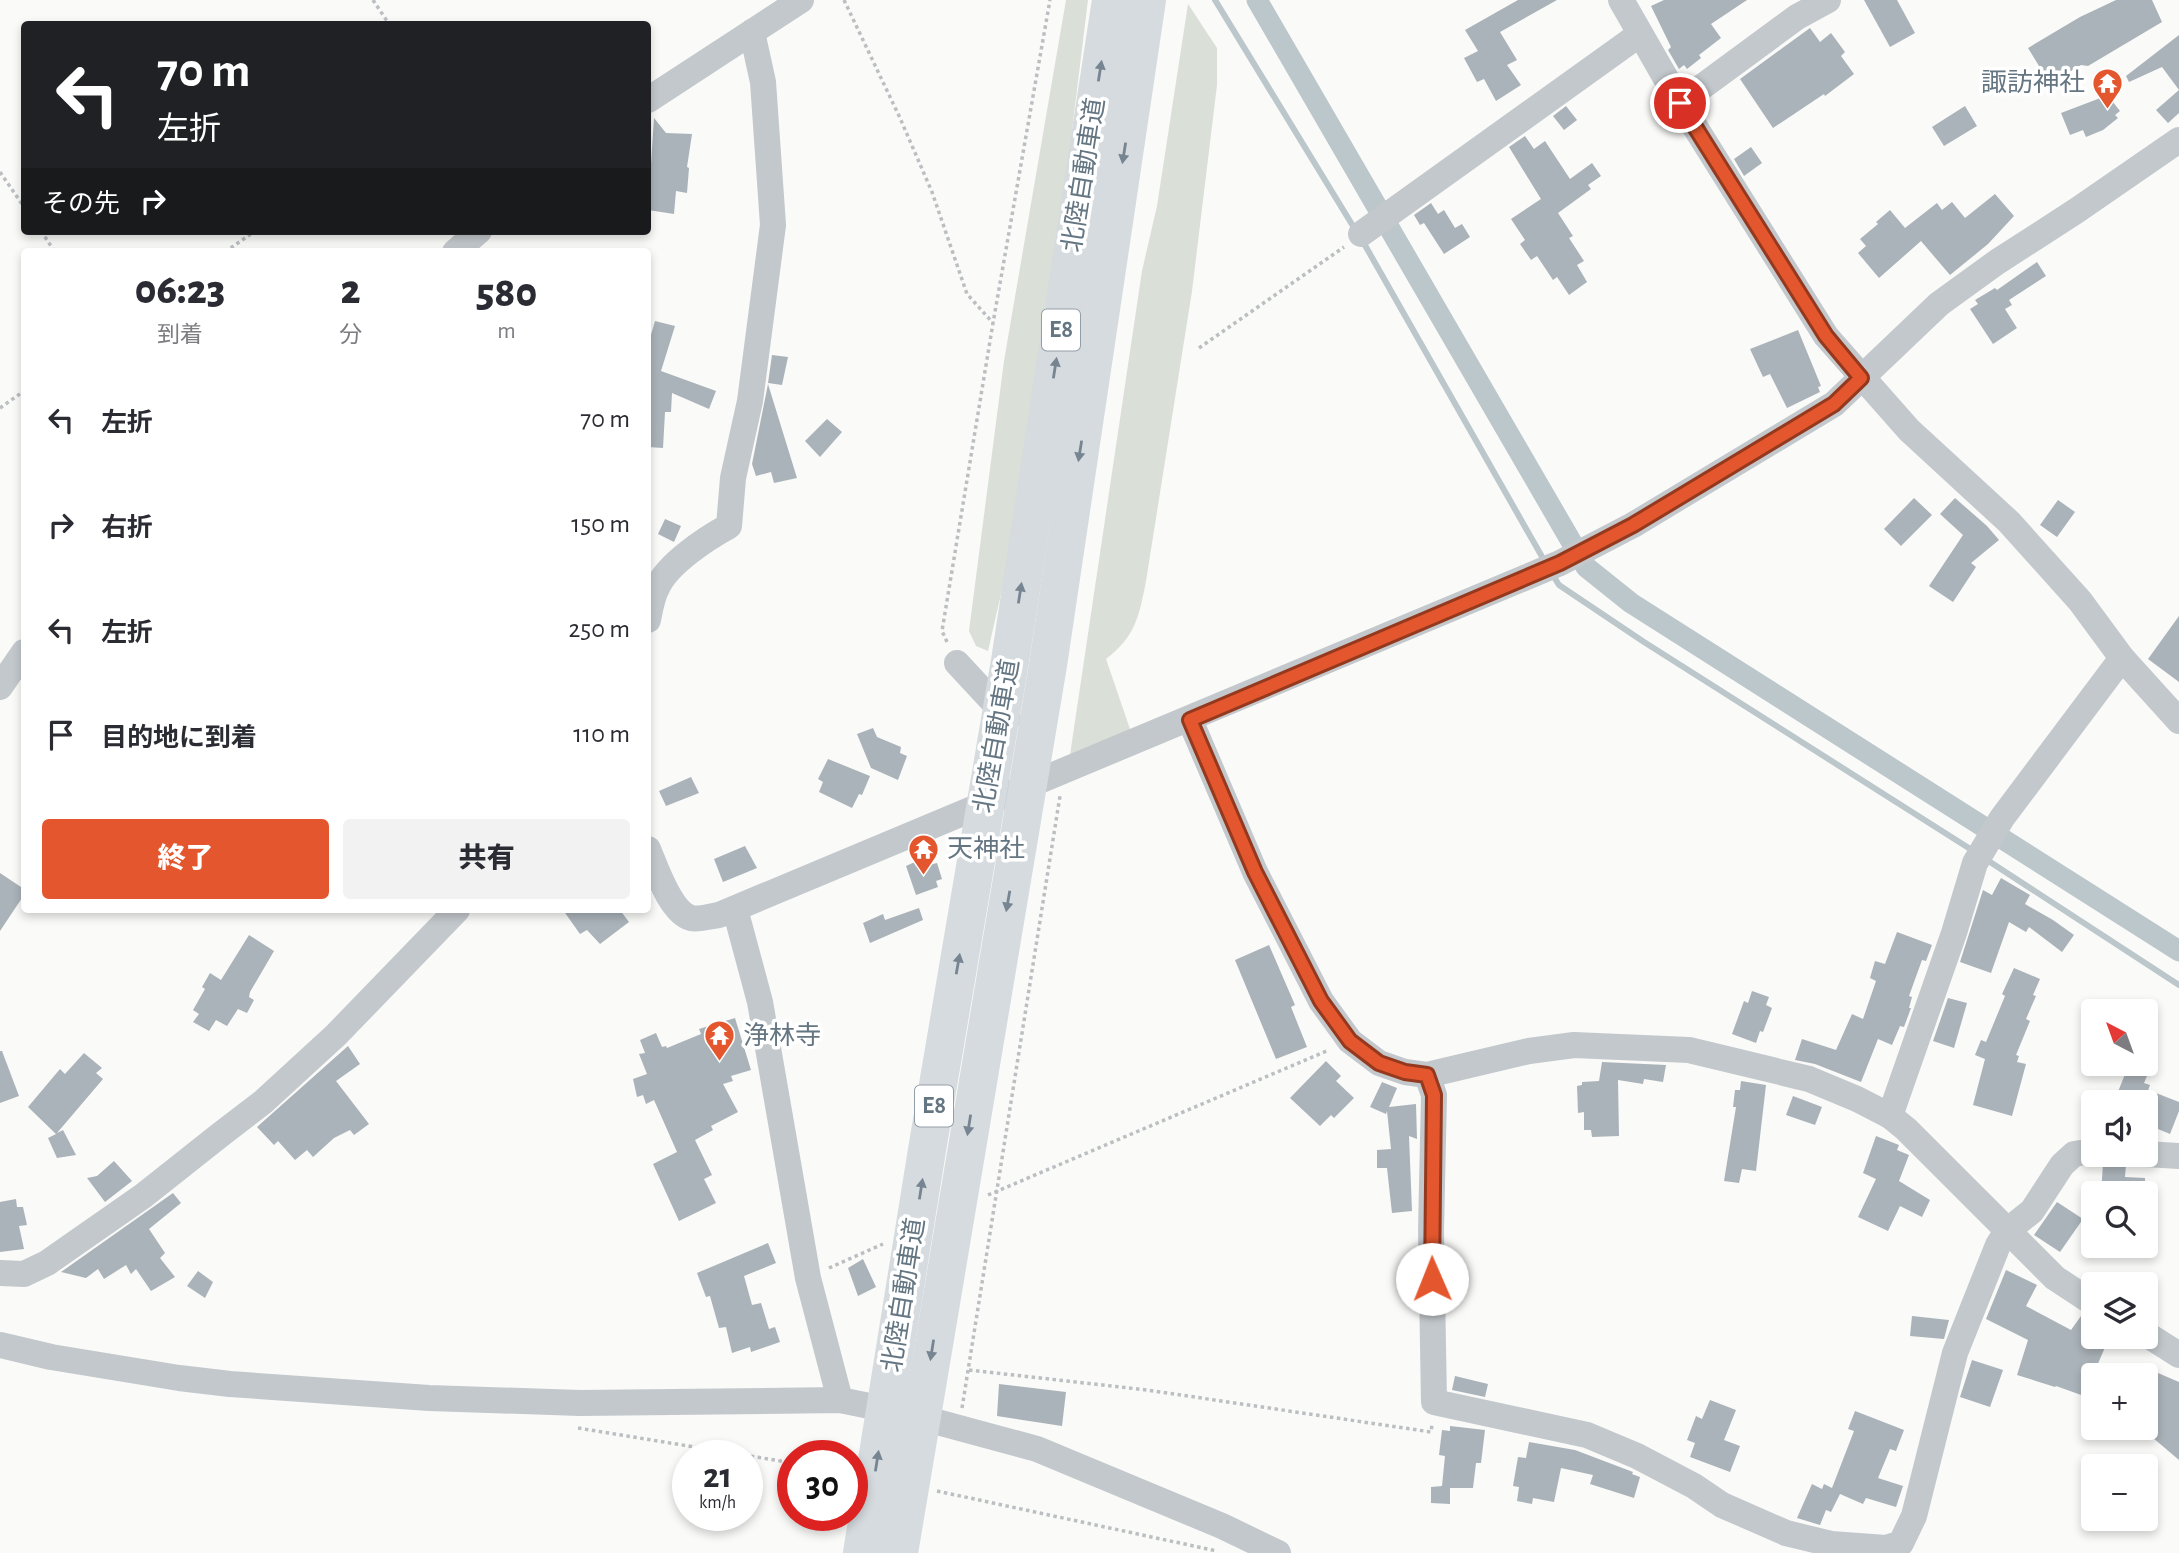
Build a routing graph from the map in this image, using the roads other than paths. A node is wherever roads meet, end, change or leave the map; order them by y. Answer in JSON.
{"nodes":[{"id":1,"x":801,"y":0,"type":"edge"},
{"id":2,"x":1621,"y":0,"type":"edge"},
{"id":3,"x":1828,"y":0,"type":"edge"},
{"id":4,"x":1135,"y":4,"type":"edge"},
{"id":5,"x":752,"y":32,"type":"junction"},
{"id":6,"x":1640,"y":34,"type":"junction"},
{"id":7,"x":651,"y":98,"type":"edge"},
{"id":8,"x":1680,"y":103,"type":"junction"},
{"id":9,"x":2179,"y":140,"type":"edge"},
{"id":10,"x":1361,"y":234,"type":"dead end"},
{"id":11,"x":474,"y":235,"type":"edge"},
{"id":12,"x":460,"y":248,"type":"edge"},
{"id":13,"x":1861,"y":378,"type":"junction"},
{"id":14,"x":651,"y":609,"type":"edge"},
{"id":15,"x":21,"y":656,"type":"edge"},
{"id":16,"x":2122,"y":658,"type":"junction"},
{"id":17,"x":957,"y":663,"type":"road end"},
{"id":18,"x":0,"y":687,"type":"edge"},
{"id":19,"x":1190,"y":720,"type":"junction"},
{"id":20,"x":2179,"y":721,"type":"edge"},
{"id":21,"x":1059,"y":774,"type":"junction"},
{"id":22,"x":651,"y":856,"type":"edge"},
{"id":23,"x":735,"y":909,"type":"junction"},
{"id":24,"x":454,"y":913,"type":"edge"},
{"id":25,"x":1427,"y":1075,"type":"junction"},
{"id":26,"x":1890,"y":1116,"type":"junction"},
{"id":27,"x":2081,"y":1153,"type":"edge"},
{"id":28,"x":2158,"y":1155,"type":"edge"},
{"id":29,"x":2179,"y":1156,"type":"edge"},
{"id":30,"x":2007,"y":1231,"type":"junction"},
{"id":31,"x":0,"y":1273,"type":"edge"},
{"id":32,"x":2081,"y":1295,"type":"edge"},
{"id":33,"x":2158,"y":1342,"type":"edge"},
{"id":34,"x":0,"y":1345,"type":"edge"},
{"id":35,"x":2179,"y":1355,"type":"edge"},
{"id":36,"x":840,"y":1400,"type":"junction"},
{"id":37,"x":862,"y":1553,"type":"edge"},
{"id":38,"x":899,"y":1553,"type":"edge"},
{"id":39,"x":1278,"y":1553,"type":"edge"}],
"edges":[{"from":1,"to":5,"type":"street"},
{"from":2,"to":6,"type":"street"},
{"from":3,"to":8,"type":"street"},
{"from":37,"to":4,"type":"highway","name":"北陸自動車道","number":"E8","one_way":true},
{"from":4,"to":38,"type":"highway","name":"北陸自動車道","number":"E8","one_way":true},
{"from":5,"to":7,"type":"street"},
{"from":5,"to":14,"type":"street"},
{"from":6,"to":8,"type":"street"},
{"from":6,"to":10,"type":"street"},
{"from":8,"to":13,"type":"street"},
{"from":9,"to":13,"type":"street"},
{"from":11,"to":12,"type":"street"},
{"from":13,"to":16,"type":"street"},
{"from":13,"to":19,"type":"street"},
{"from":15,"to":18,"type":"street"},
{"from":16,"to":20,"type":"street"},
{"from":16,"to":26,"type":"street"},
{"from":17,"to":21,"type":"street"},
{"from":19,"to":21,"type":"street"},
{"from":19,"to":25,"type":"street"},
{"from":21,"to":23,"type":"street"},
{"from":22,"to":23,"type":"street"},
{"from":23,"to":36,"type":"street"},
{"from":24,"to":31,"type":"street"},
{"from":25,"to":26,"type":"street"},
{"from":25,"to":30,"type":"street"},
{"from":26,"to":30,"type":"street"},
{"from":27,"to":30,"type":"street"},
{"from":28,"to":29,"type":"street"},
{"from":30,"to":32,"type":"street"},
{"from":33,"to":35,"type":"street"},
{"from":34,"to":36,"type":"street"},
{"from":36,"to":39,"type":"street"}]}
